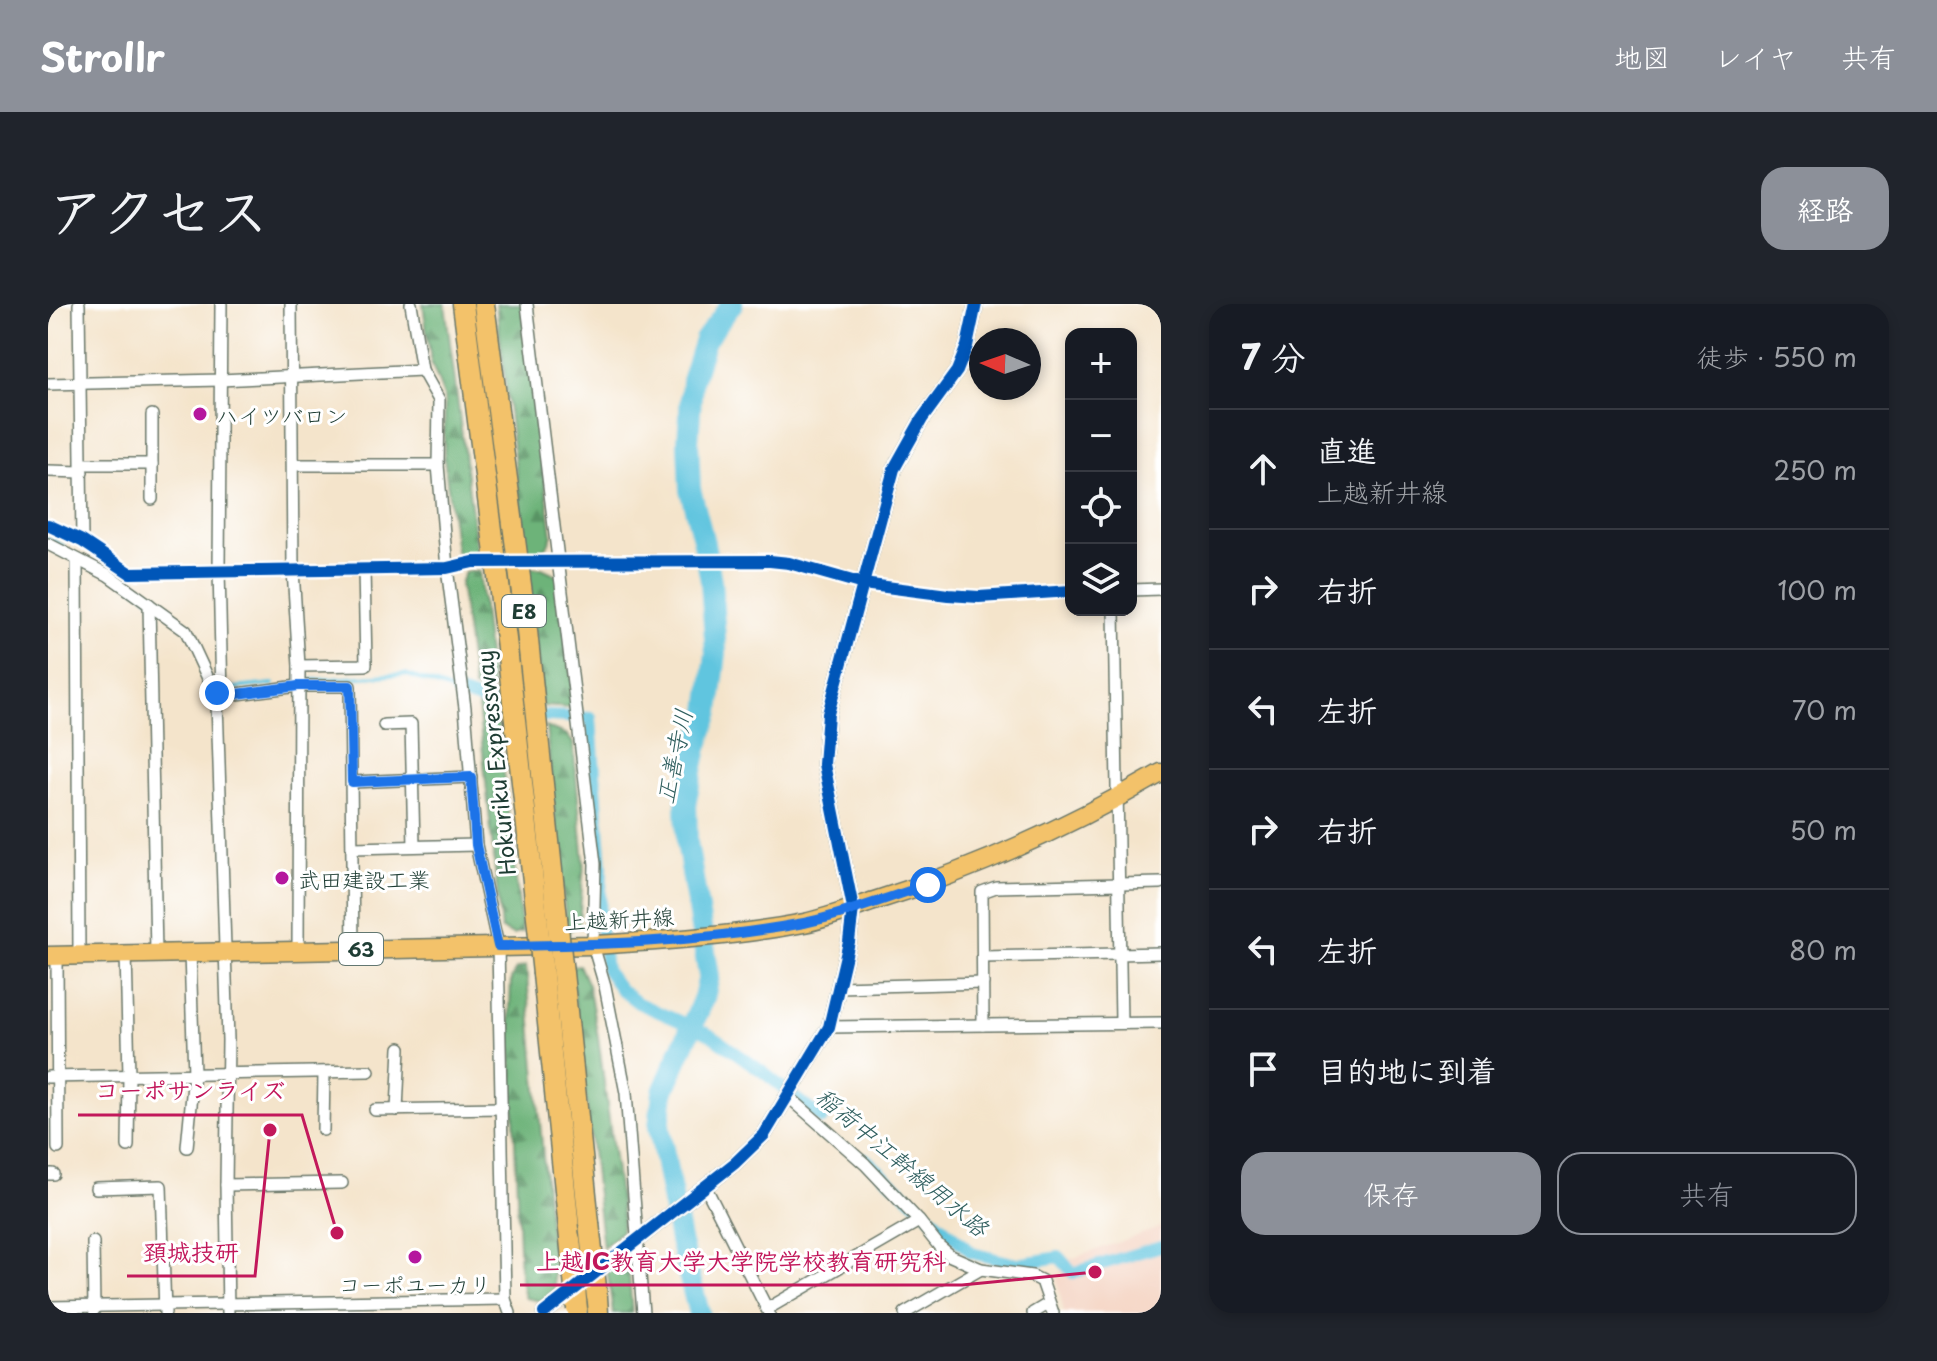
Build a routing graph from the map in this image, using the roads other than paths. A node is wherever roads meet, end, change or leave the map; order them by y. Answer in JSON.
{"nodes":[{"id":1,"x":79,"y":304,"type":"edge"},
{"id":2,"x":221,"y":304,"type":"edge"},
{"id":3,"x":291,"y":304,"type":"edge"},
{"id":4,"x":411,"y":304,"type":"edge"},
{"id":5,"x":463,"y":304,"type":"edge"},
{"id":6,"x":484,"y":304,"type":"edge"},
{"id":7,"x":527,"y":304,"type":"edge"},
{"id":8,"x":976,"y":304,"type":"edge"},
{"id":9,"x":422,"y":370,"type":"junction"},
{"id":10,"x":293,"y":376,"type":"junction"},
{"id":11,"x":221,"y":380,"type":"junction"},
{"id":12,"x":48,"y":384,"type":"edge"},
{"id":13,"x":81,"y":384,"type":"junction"},
{"id":14,"x":152,"y":415,"type":"dead end"},
{"id":15,"x":152,"y":464,"type":"junction"},
{"id":16,"x":293,"y":465,"type":"junction"},
{"id":17,"x":438,"y":465,"type":"junction"},
{"id":18,"x":82,"y":468,"type":"junction"},
{"id":19,"x":48,"y":471,"type":"edge"},
{"id":20,"x":152,"y":499,"type":"dead end"},
{"id":21,"x":48,"y":525,"type":"edge"},
{"id":22,"x":82,"y":541,"type":"junction"},
{"id":23,"x":48,"y":544,"type":"edge"},
{"id":24,"x":77,"y":560,"type":"junction"},
{"id":25,"x":473,"y":562,"type":"tunnel mouth"},
{"id":26,"x":559,"y":562,"type":"junction"},
{"id":27,"x":544,"y":563,"type":"tunnel mouth"},
{"id":28,"x":447,"y":568,"type":"junction"},
{"id":29,"x":364,"y":569,"type":"junction"},
{"id":30,"x":219,"y":570,"type":"junction"},
{"id":31,"x":293,"y":570,"type":"junction"},
{"id":32,"x":863,"y":584,"type":"junction"},
{"id":33,"x":1161,"y":589,"type":"edge"},
{"id":34,"x":1137,"y":590,"type":"edge"},
{"id":35,"x":1065,"y":591,"type":"edge"},
{"id":36,"x":149,"y":604,"type":"junction"},
{"id":37,"x":1114,"y":616,"type":"edge"},
{"id":38,"x":299,"y":666,"type":"junction"},
{"id":39,"x":298,"y":686,"type":"junction"},
{"id":40,"x":222,"y":696,"type":"junction"},
{"id":41,"x":384,"y":725,"type":"dead end"},
{"id":42,"x":1161,"y":773,"type":"edge"},
{"id":43,"x":471,"y":777,"type":"junction"},
{"id":44,"x":412,"y":780,"type":"junction"},
{"id":45,"x":352,"y":782,"type":"junction"},
{"id":46,"x":1117,"y":799,"type":"junction"},
{"id":47,"x":476,"y":845,"type":"junction"},
{"id":48,"x":414,"y":846,"type":"junction"},
{"id":49,"x":353,"y":848,"type":"junction"},
{"id":50,"x":1161,"y":883,"type":"edge"},
{"id":51,"x":1119,"y":884,"type":"junction"},
{"id":52,"x":853,"y":908,"type":"junction"},
{"id":53,"x":547,"y":918,"type":"junction"},
{"id":54,"x":593,"y":945,"type":"junction"},
{"id":55,"x":498,"y":946,"type":"junction"},
{"id":56,"x":353,"y":949,"type":"junction"},
{"id":57,"x":298,"y":951,"type":"junction"},
{"id":58,"x":226,"y":952,"type":"junction"},
{"id":59,"x":156,"y":953,"type":"junction"},
{"id":60,"x":190,"y":953,"type":"junction"},
{"id":61,"x":1161,"y":953,"type":"edge"},
{"id":62,"x":126,"y":954,"type":"junction"},
{"id":63,"x":79,"y":955,"type":"junction"},
{"id":64,"x":1120,"y":955,"type":"junction"},
{"id":65,"x":53,"y":956,"type":"edge"},
{"id":66,"x":984,"y":957,"type":"junction"},
{"id":67,"x":553,"y":974,"type":"junction"},
{"id":68,"x":983,"y":983,"type":"junction"},
{"id":69,"x":839,"y":987,"type":"junction"},
{"id":70,"x":1121,"y":1023,"type":"junction"},
{"id":71,"x":1161,"y":1023,"type":"edge"},
{"id":72,"x":983,"y":1025,"type":"junction"},
{"id":73,"x":829,"y":1027,"type":"junction"},
{"id":74,"x":400,"y":1048,"type":"dead end"},
{"id":75,"x":369,"y":1071,"type":"dead end"},
{"id":76,"x":228,"y":1072,"type":"junction"},
{"id":77,"x":324,"y":1073,"type":"junction"},
{"id":78,"x":194,"y":1074,"type":"junction"},
{"id":79,"x":129,"y":1075,"type":"junction"},
{"id":80,"x":54,"y":1077,"type":"edge"},
{"id":81,"x":789,"y":1097,"type":"junction"},
{"id":82,"x":501,"y":1108,"type":"junction"},
{"id":83,"x":375,"y":1110,"type":"dead end"},
{"id":84,"x":397,"y":1110,"type":"junction"},
{"id":85,"x":323,"y":1130,"type":"dead end"},
{"id":86,"x":128,"y":1146,"type":"dead end"},
{"id":87,"x":187,"y":1147,"type":"dead end"},
{"id":88,"x":58,"y":1148,"type":"dead end"},
{"id":89,"x":342,"y":1183,"type":"dead end"},
{"id":90,"x":226,"y":1185,"type":"junction"},
{"id":91,"x":705,"y":1186,"type":"junction"},
{"id":92,"x":96,"y":1188,"type":"dead end"},
{"id":93,"x":919,"y":1221,"type":"junction"},
{"id":94,"x":639,"y":1238,"type":"junction"},
{"id":95,"x":93,"y":1242,"type":"dead end"},
{"id":96,"x":981,"y":1269,"type":"junction"},
{"id":97,"x":505,"y":1299,"type":"junction"},
{"id":98,"x":598,"y":1305,"type":"edge"},
{"id":99,"x":48,"y":1307,"type":"edge"},
{"id":100,"x":228,"y":1308,"type":"edge"},
{"id":101,"x":302,"y":1308,"type":"edge"},
{"id":102,"x":360,"y":1308,"type":"edge"},
{"id":103,"x":165,"y":1309,"type":"edge"},
{"id":104,"x":1051,"y":1309,"type":"edge"},
{"id":105,"x":94,"y":1310,"type":"edge"},
{"id":106,"x":578,"y":1311,"type":"edge"},
{"id":107,"x":768,"y":1311,"type":"edge"},
{"id":108,"x":510,"y":1313,"type":"edge"},
{"id":109,"x":544,"y":1313,"type":"edge"},
{"id":110,"x":643,"y":1313,"type":"edge"},
{"id":111,"x":905,"y":1313,"type":"edge"},
{"id":112,"x":1033,"y":1313,"type":"edge"}],
"edges":[{"from":1,"to":13,"type":"street"},
{"from":2,"to":11,"type":"street"},
{"from":3,"to":10,"type":"street"},
{"from":4,"to":9,"type":"street"},
{"from":5,"to":53,"type":"highway","name":"Hokuriku Expressway","number":"E8"},
{"from":6,"to":53,"type":"highway","name":"Hokuriku Expressway","number":"E8"},
{"from":7,"to":26,"type":"street"},
{"from":8,"to":32,"type":"street"},
{"from":9,"to":10,"type":"street"},
{"from":9,"to":17,"type":"street"},
{"from":10,"to":11,"type":"street"},
{"from":10,"to":16,"type":"street"},
{"from":11,"to":13,"type":"street"},
{"from":11,"to":30,"type":"street"},
{"from":12,"to":13,"type":"street"},
{"from":13,"to":18,"type":"street"},
{"from":14,"to":15,"type":"street"},
{"from":15,"to":18,"type":"street"},
{"from":15,"to":20,"type":"street"},
{"from":16,"to":17,"type":"street"},
{"from":16,"to":31,"type":"street"},
{"from":17,"to":28,"type":"street"},
{"from":18,"to":19,"type":"street"},
{"from":18,"to":22,"type":"street"},
{"from":21,"to":22,"type":"street"},
{"from":22,"to":30,"type":"street"},
{"from":23,"to":24,"type":"street"},
{"from":24,"to":36,"type":"street"},
{"from":24,"to":63,"type":"street"},
{"from":25,"to":28,"type":"street"},
{"from":26,"to":27,"type":"street"},
{"from":26,"to":32,"type":"street"},
{"from":26,"to":54,"type":"street"},
{"from":28,"to":29,"type":"street"},
{"from":28,"to":43,"type":"street"},
{"from":29,"to":31,"type":"street"},
{"from":29,"to":38,"type":"street"},
{"from":30,"to":31,"type":"street"},
{"from":30,"to":40,"type":"street"},
{"from":31,"to":38,"type":"street"},
{"from":32,"to":35,"type":"street"},
{"from":32,"to":52,"type":"street"},
{"from":33,"to":34,"type":"street"},
{"from":36,"to":40,"type":"street"},
{"from":36,"to":59,"type":"street"},
{"from":37,"to":46,"type":"street"},
{"from":38,"to":39,"type":"street"},
{"from":39,"to":40,"type":"street"},
{"from":39,"to":45,"type":"street"},
{"from":39,"to":57,"type":"street"},
{"from":40,"to":58,"type":"street"},
{"from":41,"to":44,"type":"street"},
{"from":42,"to":46,"type":"main road","name":"上越新井線","number":"63"},
{"from":43,"to":44,"type":"street"},
{"from":43,"to":47,"type":"street"},
{"from":44,"to":45,"type":"street"},
{"from":44,"to":48,"type":"street"},
{"from":45,"to":49,"type":"street"},
{"from":46,"to":51,"type":"street"},
{"from":46,"to":52,"type":"main road","name":"上越新井線","number":"63"},
{"from":47,"to":48,"type":"street"},
{"from":47,"to":55,"type":"street"},
{"from":48,"to":49,"type":"street"},
{"from":49,"to":56,"type":"street"},
{"from":50,"to":51,"type":"street"},
{"from":51,"to":64,"type":"street"},
{"from":51,"to":66,"type":"street"},
{"from":52,"to":54,"type":"main road","name":"上越新井線","number":"63"},
{"from":52,"to":69,"type":"street"},
{"from":53,"to":67,"type":"highway","name":"Hokuriku Expressway","number":"E8","bridge":true},
{"from":54,"to":55,"type":"main road","name":"上越新井線","number":"63"},
{"from":54,"to":94,"type":"street"},
{"from":55,"to":56,"type":"main road","name":"上越新井線","number":"63"},
{"from":55,"to":82,"type":"street"},
{"from":56,"to":57,"type":"main road","name":"上越新井線","number":"63"},
{"from":57,"to":58,"type":"main road","name":"上越新井線","number":"63"},
{"from":58,"to":60,"type":"main road","name":"上越新井線","number":"63"},
{"from":58,"to":76,"type":"street"},
{"from":59,"to":60,"type":"main road","name":"上越新井線","number":"63"},
{"from":59,"to":62,"type":"main road","name":"上越新井線","number":"63"},
{"from":60,"to":78,"type":"street"},
{"from":61,"to":64,"type":"street"},
{"from":62,"to":63,"type":"main road","name":"上越新井線","number":"63"},
{"from":62,"to":79,"type":"street"},
{"from":63,"to":65,"type":"main road","name":"上越新井線","number":"63"},
{"from":64,"to":66,"type":"street"},
{"from":64,"to":70,"type":"street"},
{"from":65,"to":80,"type":"street"},
{"from":66,"to":68,"type":"street"},
{"from":67,"to":98,"type":"highway","name":"Hokuriku Expressway","number":"E8","bridge":true},
{"from":67,"to":106,"type":"highway","name":"Hokuriku Expressway","number":"E8","bridge":true},
{"from":68,"to":69,"type":"street"},
{"from":68,"to":72,"type":"street"},
{"from":69,"to":73,"type":"street"},
{"from":70,"to":71,"type":"street"},
{"from":70,"to":72,"type":"street"},
{"from":72,"to":73,"type":"street"},
{"from":73,"to":81,"type":"street"},
{"from":74,"to":84,"type":"street"},
{"from":75,"to":77,"type":"street"},
{"from":76,"to":77,"type":"street"},
{"from":76,"to":78,"type":"street"},
{"from":76,"to":90,"type":"street"},
{"from":77,"to":85,"type":"street"},
{"from":78,"to":79,"type":"street"},
{"from":78,"to":87,"type":"street"},
{"from":79,"to":80,"type":"street"},
{"from":79,"to":86,"type":"street"},
{"from":80,"to":88,"type":"street"},
{"from":81,"to":91,"type":"street"},
{"from":81,"to":93,"type":"street"},
{"from":82,"to":84,"type":"street"},
{"from":82,"to":97,"type":"street"},
{"from":83,"to":84,"type":"street"},
{"from":89,"to":90,"type":"street"},
{"from":90,"to":100,"type":"street"},
{"from":91,"to":94,"type":"street"},
{"from":91,"to":107,"type":"street"},
{"from":92,"to":103,"type":"street"},
{"from":93,"to":96,"type":"street"},
{"from":93,"to":107,"type":"street"},
{"from":94,"to":109,"type":"street"},
{"from":94,"to":110,"type":"street"},
{"from":95,"to":105,"type":"street"},
{"from":96,"to":104,"type":"street"},
{"from":96,"to":111,"type":"street"},
{"from":97,"to":102,"type":"street"},
{"from":97,"to":108,"type":"street"},
{"from":99,"to":105,"type":"street"},
{"from":100,"to":101,"type":"street"},
{"from":100,"to":103,"type":"street"},
{"from":101,"to":102,"type":"street"},
{"from":103,"to":105,"type":"street"},
{"from":104,"to":112,"type":"street"}]}
